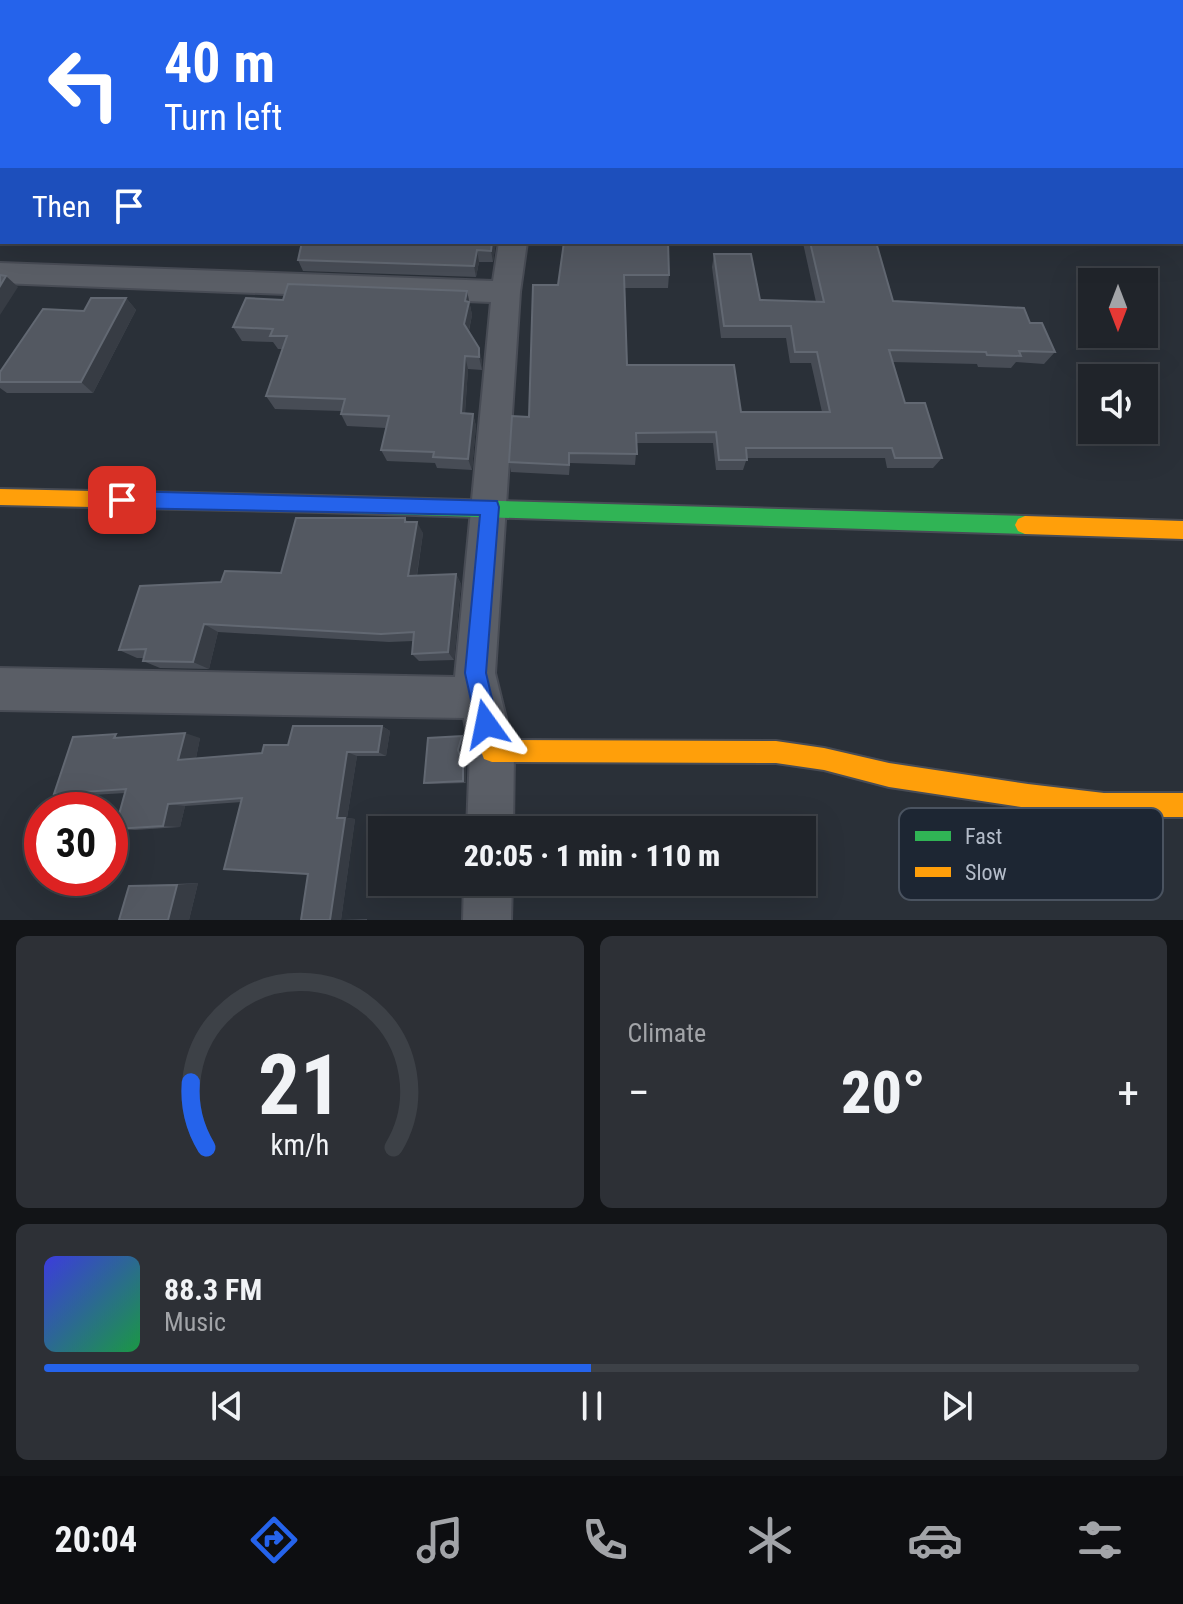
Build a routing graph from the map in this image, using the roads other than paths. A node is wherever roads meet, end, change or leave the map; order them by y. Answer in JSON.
{"nodes":[{"id":1,"x":513,"y":244,"type":"edge"},
{"id":2,"x":0,"y":273,"type":"edge"},
{"id":3,"x":506,"y":292,"type":"junction"},
{"id":4,"x":0,"y":497,"type":"edge"},
{"id":5,"x":490,"y":507,"type":"junction"},
{"id":6,"x":1183,"y":530,"type":"edge"},
{"id":7,"x":0,"y":689,"type":"edge"},
{"id":8,"x":480,"y":698,"type":"junction"},
{"id":9,"x":492,"y":751,"type":"junction"},
{"id":10,"x":1183,"y":805,"type":"edge"},
{"id":11,"x":490,"y":816,"type":"edge"},
{"id":12,"x":488,"y":896,"type":"edge"},
{"id":13,"x":487,"y":920,"type":"edge"}],
"edges":[{"from":1,"to":3,"type":"street"},
{"from":2,"to":3,"type":"street"},
{"from":3,"to":5,"type":"street"},
{"from":4,"to":5,"type":"street"},
{"from":5,"to":6,"type":"street"},
{"from":5,"to":8,"type":"street"},
{"from":7,"to":8,"type":"street"},
{"from":8,"to":9,"type":"street"},
{"from":9,"to":10,"type":"street"},
{"from":9,"to":11,"type":"street"},
{"from":12,"to":13,"type":"street"}]}
